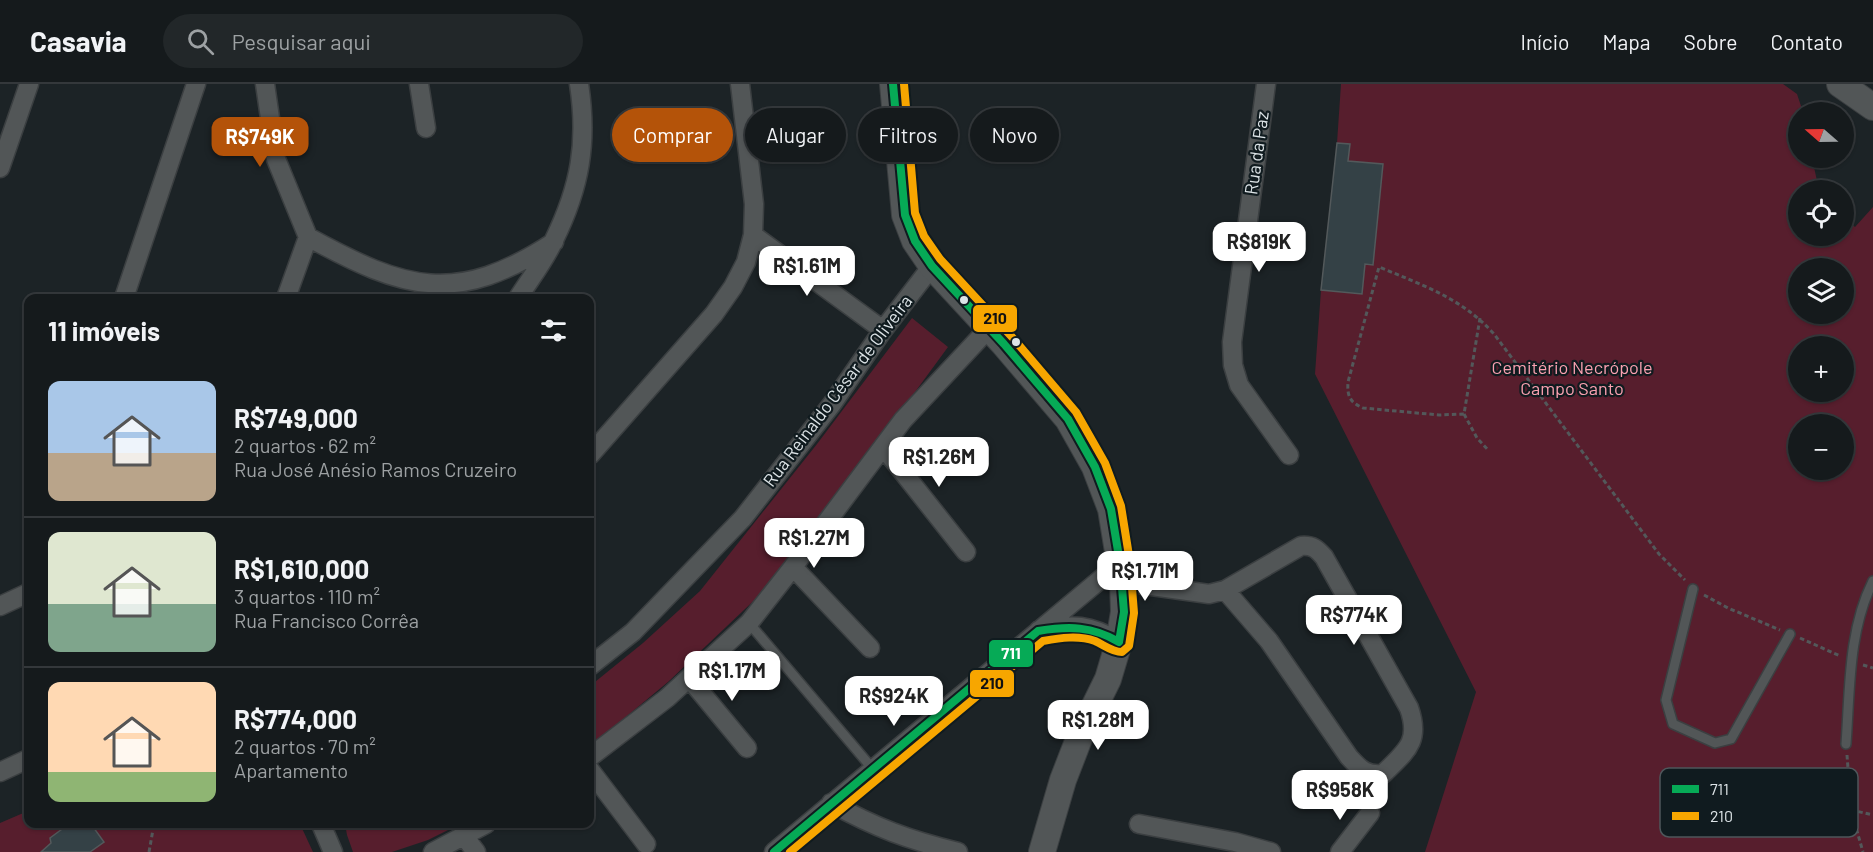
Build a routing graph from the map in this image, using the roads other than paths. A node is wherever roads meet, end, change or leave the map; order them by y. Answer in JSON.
{"nodes":[{"id":1,"x":29,"y":84,"type":"edge"},
{"id":2,"x":196,"y":84,"type":"edge"},
{"id":3,"x":265,"y":84,"type":"edge"},
{"id":4,"x":419,"y":84,"type":"edge"},
{"id":5,"x":579,"y":84,"type":"edge"},
{"id":6,"x":740,"y":84,"type":"edge"},
{"id":7,"x":893,"y":84,"type":"edge"},
{"id":8,"x":1266,"y":84,"type":"edge"},
{"id":9,"x":1842,"y":89,"type":"edge"},
{"id":10,"x":1873,"y":107,"type":"edge"},
{"id":11,"x":426,"y":128,"type":"dead end"},
{"id":12,"x":0,"y":168,"type":"edge"},
{"id":13,"x":753,"y":235,"type":"junction"},
{"id":14,"x":308,"y":237,"type":"junction"},
{"id":15,"x":554,"y":242,"type":"junction"},
{"id":16,"x":932,"y":266,"type":"junction"},
{"id":17,"x":125,"y":294,"type":"edge"},
{"id":18,"x":287,"y":294,"type":"edge"},
{"id":19,"x":521,"y":294,"type":"edge"},
{"id":20,"x":989,"y":328,"type":"junction"},
{"id":21,"x":883,"y":330,"type":"junction"},
{"id":22,"x":883,"y":447,"type":"junction"},
{"id":23,"x":594,"y":450,"type":"edge"},
{"id":24,"x":1289,"y":455,"type":"dead end"},
{"id":25,"x":966,"y":552,"type":"dead end"},
{"id":26,"x":793,"y":567,"type":"junction"},
{"id":27,"x":1121,"y":572,"type":"junction"},
{"id":28,"x":1873,"y":581,"type":"edge"},
{"id":29,"x":1693,"y":588,"type":"road end"},
{"id":30,"x":1225,"y":590,"type":"junction"},
{"id":31,"x":24,"y":592,"type":"edge"},
{"id":32,"x":0,"y":606,"type":"edge"},
{"id":33,"x":749,"y":623,"type":"junction"},
{"id":34,"x":1038,"y":631,"type":"junction"},
{"id":35,"x":1790,"y":634,"type":"road end"},
{"id":36,"x":1119,"y":642,"type":"junction"},
{"id":37,"x":870,"y":648,"type":"dead end"},
{"id":38,"x":594,"y":663,"type":"edge"},
{"id":39,"x":689,"y":678,"type":"junction"},
{"id":40,"x":1846,"y":744,"type":"road end"},
{"id":41,"x":747,"y":748,"type":"dead end"},
{"id":42,"x":594,"y":754,"type":"edge"},
{"id":43,"x":24,"y":761,"type":"edge"},
{"id":44,"x":872,"y":768,"type":"junction"},
{"id":45,"x":0,"y":772,"type":"edge"},
{"id":46,"x":594,"y":775,"type":"edge"},
{"id":47,"x":831,"y":803,"type":"junction"},
{"id":48,"x":1370,"y":813,"type":"dead end"},
{"id":49,"x":1140,"y":824,"type":"dead end"},
{"id":50,"x":323,"y":828,"type":"edge"},
{"id":51,"x":479,"y":828,"type":"edge"},
{"id":52,"x":464,"y":836,"type":"junction"},
{"id":53,"x":646,"y":844,"type":"dead end"},
{"id":54,"x":333,"y":852,"type":"edge"},
{"id":55,"x":433,"y":852,"type":"edge"},
{"id":56,"x":476,"y":852,"type":"edge"},
{"id":57,"x":774,"y":852,"type":"edge"},
{"id":58,"x":958,"y":852,"type":"edge"},
{"id":59,"x":1042,"y":852,"type":"edge"},
{"id":60,"x":1271,"y":852,"type":"edge"},
{"id":61,"x":1340,"y":852,"type":"edge"}],
"edges":[{"from":1,"to":12,"type":"street"},
{"from":2,"to":17,"type":"street"},
{"from":3,"to":14,"type":"street"},
{"from":4,"to":11,"type":"street"},
{"from":5,"to":15,"type":"street"},
{"from":6,"to":13,"type":"street"},
{"from":7,"to":16,"type":"main road"},
{"from":8,"to":24,"type":"street","name":"Rua da Paz"},
{"from":9,"to":10,"type":"main road"},
{"from":13,"to":21,"type":"street"},
{"from":13,"to":23,"type":"street"},
{"from":14,"to":15,"type":"street"},
{"from":14,"to":18,"type":"street"},
{"from":15,"to":19,"type":"street"},
{"from":16,"to":20,"type":"main road"},
{"from":16,"to":21,"type":"street","name":"Rua Reinaldo César de Oliveira"},
{"from":20,"to":22,"type":"street"},
{"from":20,"to":27,"type":"main road"},
{"from":21,"to":38,"type":"street","name":"Rua Reinaldo César de Oliveira"},
{"from":22,"to":25,"type":"street"},
{"from":22,"to":26,"type":"street"},
{"from":26,"to":33,"type":"street"},
{"from":26,"to":37,"type":"street"},
{"from":27,"to":30,"type":"street"},
{"from":27,"to":34,"type":"street"},
{"from":27,"to":36,"type":"main road"},
{"from":28,"to":40,"type":"lane"},
{"from":29,"to":35,"type":"lane"},
{"from":30,"to":30,"type":"street"},
{"from":31,"to":32,"type":"street"},
{"from":33,"to":39,"type":"street"},
{"from":33,"to":44,"type":"lane"},
{"from":34,"to":36,"type":"street"},
{"from":34,"to":44,"type":"street"},
{"from":36,"to":59,"type":"main road"},
{"from":39,"to":41,"type":"street"},
{"from":39,"to":42,"type":"street"},
{"from":43,"to":45,"type":"street"},
{"from":44,"to":47,"type":"street"},
{"from":46,"to":53,"type":"street"},
{"from":47,"to":57,"type":"street"},
{"from":47,"to":58,"type":"street"},
{"from":48,"to":61,"type":"street"},
{"from":49,"to":60,"type":"street"},
{"from":50,"to":54,"type":"street"},
{"from":51,"to":52,"type":"street"},
{"from":52,"to":55,"type":"street"},
{"from":52,"to":56,"type":"street"}]}
